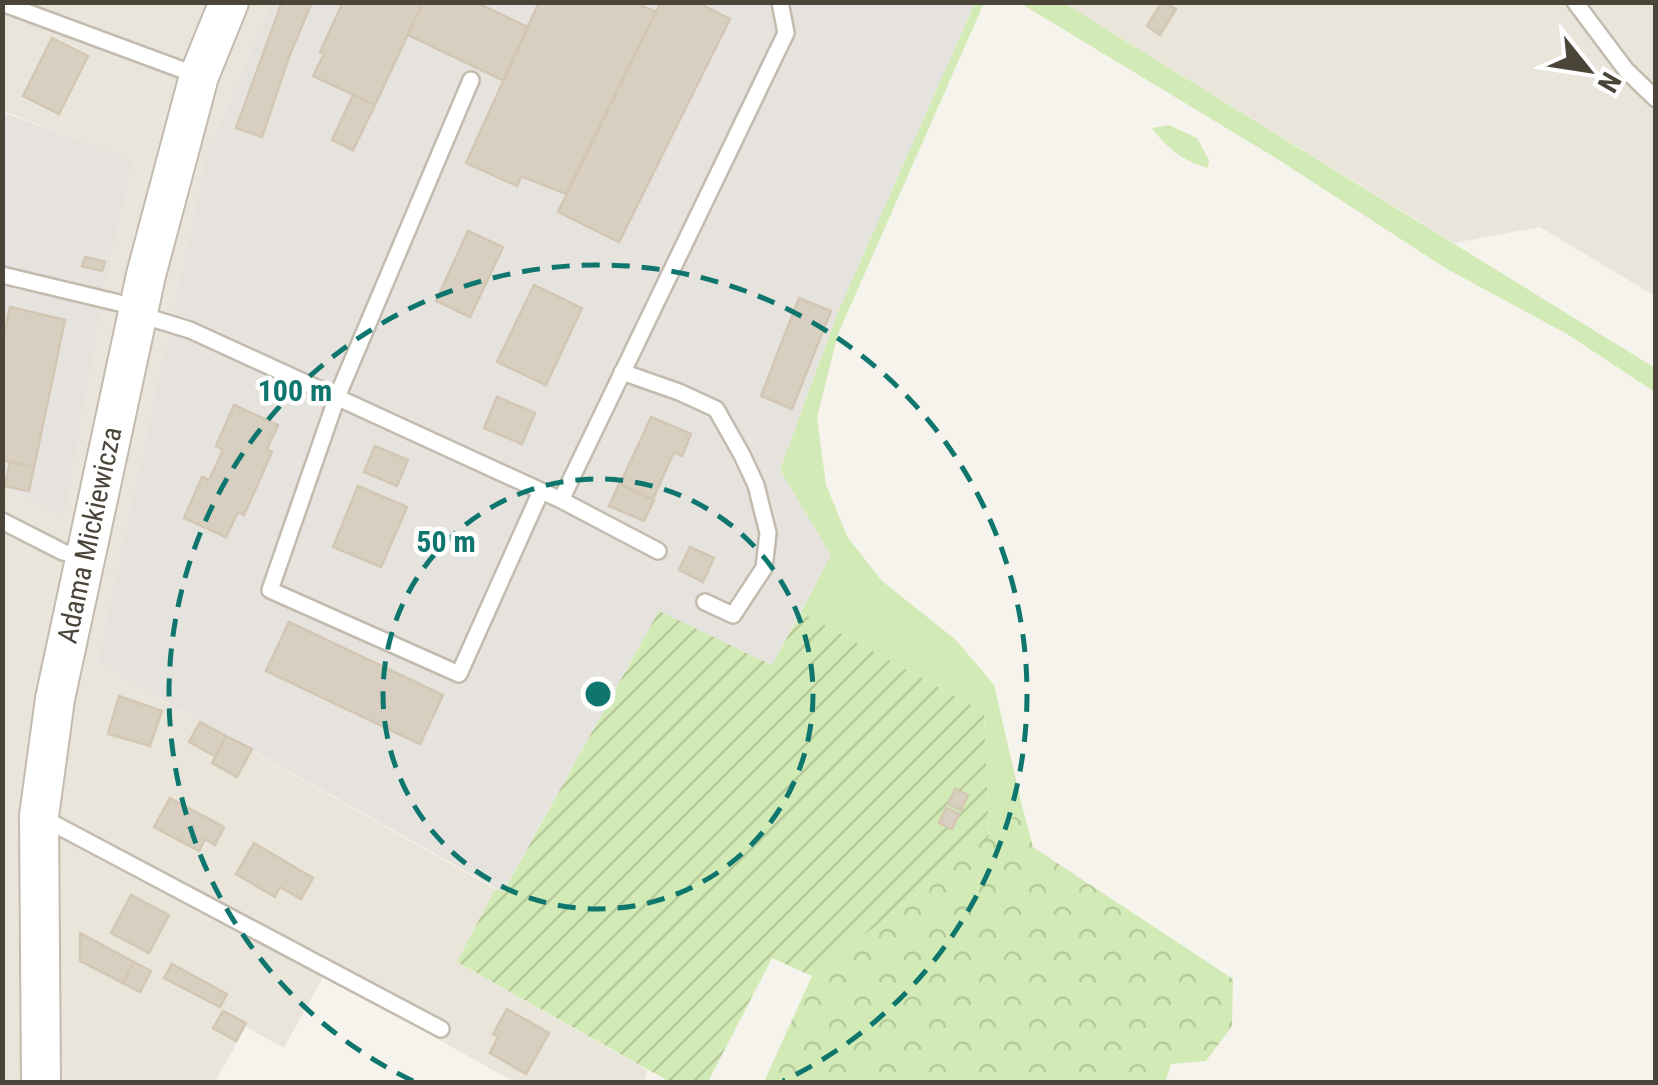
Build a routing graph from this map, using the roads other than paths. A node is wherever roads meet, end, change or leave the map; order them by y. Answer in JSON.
{"nodes":[{"id":1,"x":229,"y":2,"type":"edge"},
{"id":2,"x":780,"y":2,"type":"edge"},
{"id":3,"x":1575,"y":2,"type":"edge"},
{"id":4,"x":2,"y":3,"type":"edge"},
{"id":5,"x":199,"y":76,"type":"junction"},
{"id":6,"x":471,"y":80,"type":"dead end"},
{"id":7,"x":1656,"y":100,"type":"edge"},
{"id":8,"x":2,"y":276,"type":"edge"},
{"id":9,"x":138,"y":311,"type":"junction"},
{"id":10,"x":622,"y":372,"type":"junction"},
{"id":11,"x":337,"y":397,"type":"junction"},
{"id":12,"x":541,"y":492,"type":"junction"},
{"id":13,"x":560,"y":500,"type":"junction"},
{"id":14,"x":2,"y":521,"type":"edge"},
{"id":15,"x":658,"y":551,"type":"dead end"},
{"id":16,"x":84,"y":556,"type":"junction"},
{"id":17,"x":704,"y":602,"type":"dead end"},
{"id":18,"x":39,"y":816,"type":"junction"},
{"id":19,"x":441,"y":1029,"type":"dead end"},
{"id":20,"x":42,"y":1082,"type":"edge"}],
"edges":[{"from":1,"to":5,"type":"street","name":"Adama Mickiewicza"},
{"from":2,"to":10,"type":"lane"},
{"from":3,"to":7,"type":"lane"},
{"from":4,"to":5,"type":"lane"},
{"from":5,"to":9,"type":"street","name":"Adama Mickiewicza"},
{"from":6,"to":11,"type":"lane"},
{"from":8,"to":9,"type":"lane"},
{"from":9,"to":11,"type":"lane"},
{"from":9,"to":16,"type":"street","name":"Adama Mickiewicza"},
{"from":10,"to":13,"type":"lane"},
{"from":10,"to":17,"type":"lane"},
{"from":11,"to":12,"type":"lane"},
{"from":11,"to":12,"type":"lane"},
{"from":12,"to":13,"type":"lane"},
{"from":13,"to":15,"type":"lane"},
{"from":14,"to":16,"type":"lane"},
{"from":16,"to":18,"type":"street","name":"Adama Mickiewicza"},
{"from":18,"to":19,"type":"lane"},
{"from":18,"to":20,"type":"street","name":"Adama Mickiewicza"}]}
